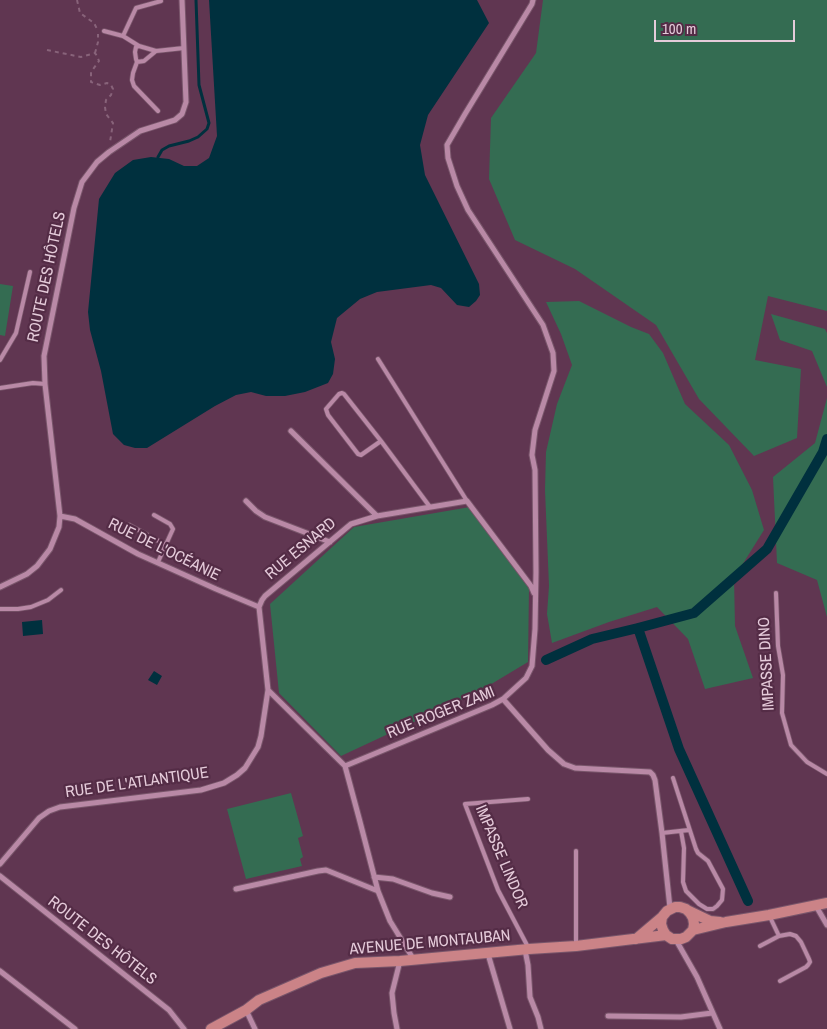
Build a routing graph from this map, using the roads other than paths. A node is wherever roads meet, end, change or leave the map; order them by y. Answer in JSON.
{"nodes":[{"id":1,"x":161,"y":0,"type":"edge"},
{"id":2,"x":182,"y":0,"type":"edge"},
{"id":3,"x":533,"y":0,"type":"edge"},
{"id":4,"x":104,"y":31,"type":"dead end"},
{"id":5,"x":123,"y":36,"type":"junction"},
{"id":6,"x":139,"y":46,"type":"junction"},
{"id":7,"x":184,"y":48,"type":"junction"},
{"id":8,"x":156,"y":51,"type":"junction"},
{"id":9,"x":137,"y":62,"type":"junction"},
{"id":10,"x":158,"y":111,"type":"dead end"},
{"id":11,"x":30,"y":272,"type":"dead end"},
{"id":12,"x":0,"y":359,"type":"edge"},
{"id":13,"x":378,"y":359,"type":"dead end"},
{"id":14,"x":45,"y":384,"type":"junction"},
{"id":15,"x":0,"y":388,"type":"edge"},
{"id":16,"x":291,"y":431,"type":"dead end"},
{"id":17,"x":381,"y":441,"type":"junction"},
{"id":18,"x":246,"y":501,"type":"dead end"},
{"id":19,"x":467,"y":501,"type":"junction"},
{"id":20,"x":430,"y":507,"type":"junction"},
{"id":21,"x":154,"y":515,"type":"dead end"},
{"id":22,"x":60,"y":516,"type":"junction"},
{"id":23,"x":378,"y":516,"type":"junction"},
{"id":24,"x":129,"y":525,"type":"dead end"},
{"id":25,"x":330,"y":542,"type":"junction"},
{"id":26,"x":166,"y":545,"type":"junction"},
{"id":27,"x":158,"y":562,"type":"junction"},
{"id":28,"x":0,"y":587,"type":"edge"},
{"id":29,"x":62,"y":590,"type":"dead end"},
{"id":30,"x":776,"y":593,"type":"dead end"},
{"id":31,"x":535,"y":597,"type":"junction"},
{"id":32,"x":259,"y":607,"type":"junction"},
{"id":33,"x":0,"y":609,"type":"edge"},
{"id":34,"x":268,"y":690,"type":"junction"},
{"id":35,"x":503,"y":698,"type":"junction"},
{"id":36,"x":344,"y":766,"type":"junction"},
{"id":37,"x":827,"y":774,"type":"edge"},
{"id":38,"x":673,"y":778,"type":"dead end"},
{"id":39,"x":528,"y":799,"type":"dead end"},
{"id":40,"x":689,"y":830,"type":"junction"},
{"id":41,"x":681,"y":831,"type":"junction"},
{"id":42,"x":662,"y":833,"type":"junction"},
{"id":43,"x":576,"y":851,"type":"dead end"},
{"id":44,"x":0,"y":864,"type":"edge"},
{"id":45,"x":0,"y":876,"type":"edge"},
{"id":46,"x":374,"y":877,"type":"junction"},
{"id":47,"x":236,"y":889,"type":"dead end"},
{"id":48,"x":378,"y":892,"type":"junction"},
{"id":49,"x":450,"y":897,"type":"dead end"},
{"id":50,"x":827,"y":903,"type":"edge"},
{"id":51,"x":816,"y":906,"type":"junction"},
{"id":52,"x":670,"y":908,"type":"junction"},
{"id":53,"x":686,"y":909,"type":"junction"},
{"id":54,"x":769,"y":915,"type":"junction"},
{"id":55,"x":662,"y":917,"type":"junction"},
{"id":56,"x":726,"y":922,"type":"junction"},
{"id":57,"x":827,"y":924,"type":"edge"},
{"id":58,"x":693,"y":930,"type":"junction"},
{"id":59,"x":779,"y":936,"type":"junction"},
{"id":60,"x":671,"y":937,"type":"junction"},
{"id":61,"x":636,"y":938,"type":"junction"},
{"id":62,"x":576,"y":946,"type":"junction"},
{"id":63,"x":760,"y":946,"type":"dead end"},
{"id":64,"x":527,"y":949,"type":"junction"},
{"id":65,"x":488,"y":954,"type":"junction"},
{"id":66,"x":414,"y":960,"type":"junction"},
{"id":67,"x":400,"y":961,"type":"junction"},
{"id":68,"x":0,"y":971,"type":"edge"},
{"id":69,"x":780,"y":981,"type":"dead end"},
{"id":70,"x":246,"y":1010,"type":"junction"},
{"id":71,"x":712,"y":1013,"type":"junction"},
{"id":72,"x":608,"y":1016,"type":"dead end"},
{"id":73,"x":75,"y":1029,"type":"edge"},
{"id":74,"x":184,"y":1029,"type":"edge"},
{"id":75,"x":213,"y":1029,"type":"edge"},
{"id":76,"x":255,"y":1029,"type":"edge"},
{"id":77,"x":397,"y":1029,"type":"edge"},
{"id":78,"x":510,"y":1029,"type":"edge"},
{"id":79,"x":541,"y":1029,"type":"edge"},
{"id":80,"x":720,"y":1029,"type":"edge"}],
"edges":[{"from":1,"to":5,"type":"lane"},
{"from":2,"to":7,"type":"street","name":"ROUTE DES HÔTELS"},
{"from":3,"to":31,"type":"street"},
{"from":4,"to":5,"type":"lane"},
{"from":5,"to":6,"type":"lane"},
{"from":6,"to":8,"type":"lane"},
{"from":6,"to":9,"type":"lane"},
{"from":7,"to":8,"type":"lane"},
{"from":7,"to":14,"type":"street","name":"ROUTE DES HÔTELS"},
{"from":8,"to":9,"type":"lane"},
{"from":9,"to":10,"type":"lane"},
{"from":11,"to":12,"type":"lane"},
{"from":13,"to":19,"type":"lane"},
{"from":14,"to":15,"type":"lane"},
{"from":14,"to":22,"type":"street","name":"ROUTE DES HÔTELS"},
{"from":16,"to":23,"type":"street"},
{"from":17,"to":17,"type":"lane"},
{"from":17,"to":20,"type":"lane"},
{"from":18,"to":25,"type":"street"},
{"from":19,"to":20,"type":"street","name":"RUE ESNARD"},
{"from":19,"to":31,"type":"street"},
{"from":20,"to":23,"type":"street","name":"RUE ESNARD"},
{"from":21,"to":26,"type":"lane"},
{"from":22,"to":27,"type":"street","name":"RUE DE L'OCÉANIE"},
{"from":22,"to":28,"type":"street","name":"ROUTE DES HÔTELS"},
{"from":23,"to":25,"type":"street","name":"RUE ESNARD"},
{"from":24,"to":26,"type":"lane"},
{"from":25,"to":32,"type":"street","name":"RUE ESNARD"},
{"from":26,"to":27,"type":"lane"},
{"from":27,"to":32,"type":"street","name":"RUE DE L'OCÉANIE"},
{"from":29,"to":33,"type":"lane"},
{"from":30,"to":37,"type":"lane","name":"IMPASSE DINO"},
{"from":31,"to":35,"type":"street"},
{"from":32,"to":34,"type":"street"},
{"from":34,"to":36,"type":"street"},
{"from":34,"to":44,"type":"street","name":"RUE DE L'ATLANTIQUE"},
{"from":35,"to":36,"type":"street","name":"RUE ROGER ZAMI"},
{"from":35,"to":42,"type":"street","name":"RUE ROGER ZAMI"},
{"from":36,"to":46,"type":"street"},
{"from":38,"to":40,"type":"lane"},
{"from":39,"to":64,"type":"lane","name":"IMPASSE LINDOR"},
{"from":40,"to":41,"type":"lane"},
{"from":40,"to":41,"type":"lane"},
{"from":41,"to":42,"type":"lane"},
{"from":42,"to":52,"type":"street","name":"RUE ROGER ZAMI"},
{"from":43,"to":62,"type":"lane"},
{"from":45,"to":74,"type":"street","name":"ROUTE DES HÔTELS"},
{"from":46,"to":48,"type":"street"},
{"from":46,"to":49,"type":"street"},
{"from":47,"to":48,"type":"street"},
{"from":48,"to":66,"type":"street"},
{"from":50,"to":51,"type":"main road","name":"AVENUE DE MONTAUBAN"},
{"from":51,"to":54,"type":"main road","name":"AVENUE DE MONTAUBAN"},
{"from":51,"to":57,"type":"street"},
{"from":52,"to":53,"type":"main road","name":"AVENUE DE MONTAUBAN"},
{"from":52,"to":55,"type":"main road"},
{"from":53,"to":56,"type":"main road","name":"AVENUE DE MONTAUBAN"},
{"from":53,"to":58,"type":"main road"},
{"from":54,"to":56,"type":"main road","name":"AVENUE DE MONTAUBAN"},
{"from":54,"to":59,"type":"lane"},
{"from":55,"to":60,"type":"main road"},
{"from":55,"to":61,"type":"main road"},
{"from":56,"to":58,"type":"main road","name":"AVENUE DE MONTAUBAN"},
{"from":58,"to":60,"type":"main road","name":"AVENUE DE MONTAUBAN"},
{"from":59,"to":63,"type":"lane"},
{"from":59,"to":69,"type":"lane"},
{"from":60,"to":61,"type":"main road","name":"AVENUE DE MONTAUBAN"},
{"from":60,"to":71,"type":"street"},
{"from":61,"to":62,"type":"main road","name":"AVENUE DE MONTAUBAN"},
{"from":62,"to":64,"type":"main road","name":"AVENUE DE MONTAUBAN"},
{"from":64,"to":65,"type":"main road","name":"AVENUE DE MONTAUBAN"},
{"from":64,"to":79,"type":"street"},
{"from":65,"to":66,"type":"main road","name":"AVENUE DE MONTAUBAN"},
{"from":65,"to":78,"type":"street"},
{"from":66,"to":67,"type":"main road","name":"AVENUE DE MONTAUBAN"},
{"from":67,"to":70,"type":"main road","name":"AVENUE DE MONTAUBAN"},
{"from":67,"to":77,"type":"street"},
{"from":68,"to":73,"type":"street"},
{"from":70,"to":75,"type":"main road","name":"AVENUE DE MONTAUBAN"},
{"from":70,"to":76,"type":"street"},
{"from":71,"to":72,"type":"street"},
{"from":71,"to":80,"type":"street"}]}
